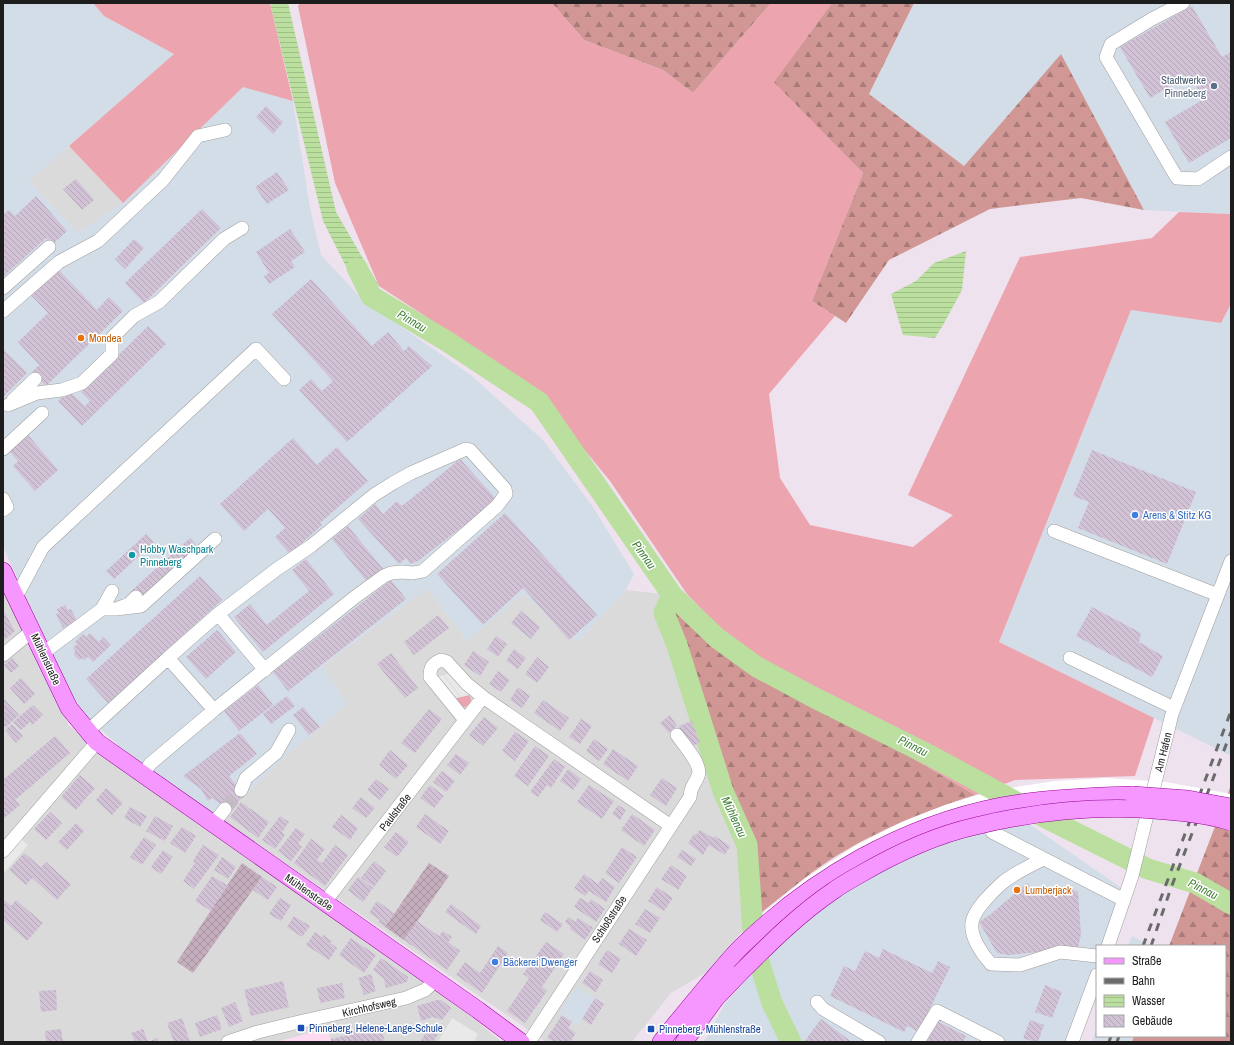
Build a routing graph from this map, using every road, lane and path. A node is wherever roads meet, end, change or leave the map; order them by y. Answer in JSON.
{"nodes":[{"id":1,"x":1183,"y":3,"type":"edge"},
{"id":2,"x":225,"y":130,"type":"dead end"},
{"id":3,"x":1231,"y":157,"type":"edge"},
{"id":4,"x":242,"y":228,"type":"dead end"},
{"id":5,"x":49,"y":247,"type":"dead end"},
{"id":6,"x":3,"y":288,"type":"edge"},
{"id":7,"x":3,"y":311,"type":"edge"},
{"id":8,"x":35,"y":379,"type":"dead end"},
{"id":9,"x":284,"y":379,"type":"dead end"},
{"id":10,"x":6,"y":408,"type":"edge"},
{"id":11,"x":42,"y":413,"type":"dead end"},
{"id":12,"x":3,"y":450,"type":"edge"},
{"id":13,"x":3,"y":499,"type":"edge"},
{"id":14,"x":3,"y":510,"type":"edge"},
{"id":15,"x":1054,"y":531,"type":"dead end"},
{"id":16,"x":215,"y":539,"type":"dead end"},
{"id":17,"x":1231,"y":562,"type":"edge"},
{"id":18,"x":3,"y":571,"type":"edge"},
{"id":19,"x":112,"y":591,"type":"dead end"},
{"id":20,"x":1218,"y":595,"type":"junction"},
{"id":21,"x":136,"y":597,"type":"dead end"},
{"id":22,"x":16,"y":598,"type":"junction"},
{"id":23,"x":102,"y":609,"type":"junction"},
{"id":24,"x":116,"y":609,"type":"junction"},
{"id":25,"x":218,"y":614,"type":"junction"},
{"id":26,"x":32,"y":630,"type":"junction"},
{"id":27,"x":43,"y":653,"type":"junction"},
{"id":28,"x":3,"y":655,"type":"edge"},
{"id":29,"x":168,"y":658,"type":"junction"},
{"id":30,"x":1070,"y":658,"type":"dead end"},
{"id":31,"x":265,"y":670,"type":"junction"},
{"id":32,"x":484,"y":697,"type":"junction"},
{"id":33,"x":1174,"y":708,"type":"junction"},
{"id":34,"x":214,"y":710,"type":"junction"},
{"id":35,"x":465,"y":720,"type":"junction"},
{"id":36,"x":289,"y":730,"type":"dead end"},
{"id":37,"x":676,"y":735,"type":"dead end"},
{"id":38,"x":92,"y":737,"type":"junction"},
{"id":39,"x":143,"y":775,"type":"junction"},
{"id":40,"x":241,"y":790,"type":"tunnel mouth"},
{"id":41,"x":1231,"y":807,"type":"edge"},
{"id":42,"x":225,"y":809,"type":"tunnel mouth"},
{"id":43,"x":1231,"y":822,"type":"edge"},
{"id":44,"x":213,"y":824,"type":"junction"},
{"id":45,"x":671,"y":826,"type":"junction"},
{"id":46,"x":992,"y":832,"type":"dead end"},
{"id":47,"x":3,"y":851,"type":"edge"},
{"id":48,"x":1043,"y":858,"type":"junction"},
{"id":49,"x":1124,"y":900,"type":"junction"},
{"id":50,"x":324,"y":903,"type":"junction"},
{"id":51,"x":1108,"y":945,"type":"edge"},
{"id":52,"x":1096,"y":956,"type":"edge"},
{"id":53,"x":1096,"y":978,"type":"edge"},
{"id":54,"x":436,"y":980,"type":"junction"},
{"id":55,"x":817,"y":1002,"type":"dead end"},
{"id":56,"x":228,"y":1042,"type":"edge"},
{"id":57,"x":521,"y":1042,"type":"edge"},
{"id":58,"x":529,"y":1042,"type":"edge"},
{"id":59,"x":661,"y":1042,"type":"edge"},
{"id":60,"x":684,"y":1042,"type":"edge"},
{"id":61,"x":879,"y":1042,"type":"edge"},
{"id":62,"x":918,"y":1042,"type":"edge"},
{"id":63,"x":998,"y":1042,"type":"edge"},
{"id":64,"x":1072,"y":1042,"type":"edge"}],
"edges":[{"from":1,"to":3,"type":"street"},
{"from":2,"to":7,"type":"street"},
{"from":4,"to":10,"type":"street"},
{"from":5,"to":6,"type":"street"},
{"from":8,"to":10,"type":"street"},
{"from":9,"to":22,"type":"street"},
{"from":11,"to":12,"type":"street"},
{"from":13,"to":14,"type":"street"},
{"from":15,"to":20,"type":"street"},
{"from":16,"to":24,"type":"street"},
{"from":17,"to":20,"type":"street","name":"Am Hafen"},
{"from":18,"to":22,"type":"main road","name":"Mühlenstraße"},
{"from":19,"to":23,"type":"street"},
{"from":20,"to":33,"type":"street","name":"Am Hafen"},
{"from":21,"to":24,"type":"street"},
{"from":22,"to":26,"type":"main road","name":"Mühlenstraße"},
{"from":23,"to":24,"type":"street"},
{"from":23,"to":27,"type":"street"},
{"from":25,"to":29,"type":"street"},
{"from":25,"to":31,"type":"street"},
{"from":25,"to":31,"type":"street"},
{"from":26,"to":27,"type":"main road","name":"Mühlenstraße"},
{"from":26,"to":28,"type":"street"},
{"from":27,"to":38,"type":"main road","name":"Mühlenstraße"},
{"from":29,"to":34,"type":"street"},
{"from":29,"to":38,"type":"street"},
{"from":30,"to":33,"type":"street"},
{"from":31,"to":34,"type":"street"},
{"from":32,"to":35,"type":"street","name":"Paulstraße"},
{"from":32,"to":35,"type":"street"},
{"from":32,"to":45,"type":"street"},
{"from":33,"to":49,"type":"street","name":"Am Hafen"},
{"from":34,"to":39,"type":"street"},
{"from":35,"to":50,"type":"street","name":"Paulstraße"},
{"from":36,"to":40,"type":"street"},
{"from":37,"to":45,"type":"street","name":"Schloßstraße"},
{"from":38,"to":39,"type":"main road","name":"Mühlenstraße"},
{"from":38,"to":47,"type":"street"},
{"from":39,"to":44,"type":"main road","name":"Mühlenstraße"},
{"from":41,"to":59,"type":"main road","bridge":true},
{"from":42,"to":44,"type":"street"},
{"from":43,"to":60,"type":"main road","bridge":true},
{"from":44,"to":50,"type":"main road","name":"Mühlenstraße"},
{"from":45,"to":58,"type":"street","name":"Schloßstraße"},
{"from":46,"to":48,"type":"street"},
{"from":48,"to":49,"type":"street"},
{"from":48,"to":52,"type":"street"},
{"from":49,"to":51,"type":"street","name":"Am Hafen"},
{"from":50,"to":54,"type":"main road","name":"Mühlenstraße"},
{"from":53,"to":64,"type":"street"},
{"from":54,"to":56,"type":"street","name":"Kirchhofsweg"},
{"from":54,"to":57,"type":"main road","name":"Mühlenstraße"},
{"from":55,"to":61,"type":"street"},
{"from":62,"to":63,"type":"street"}]}
